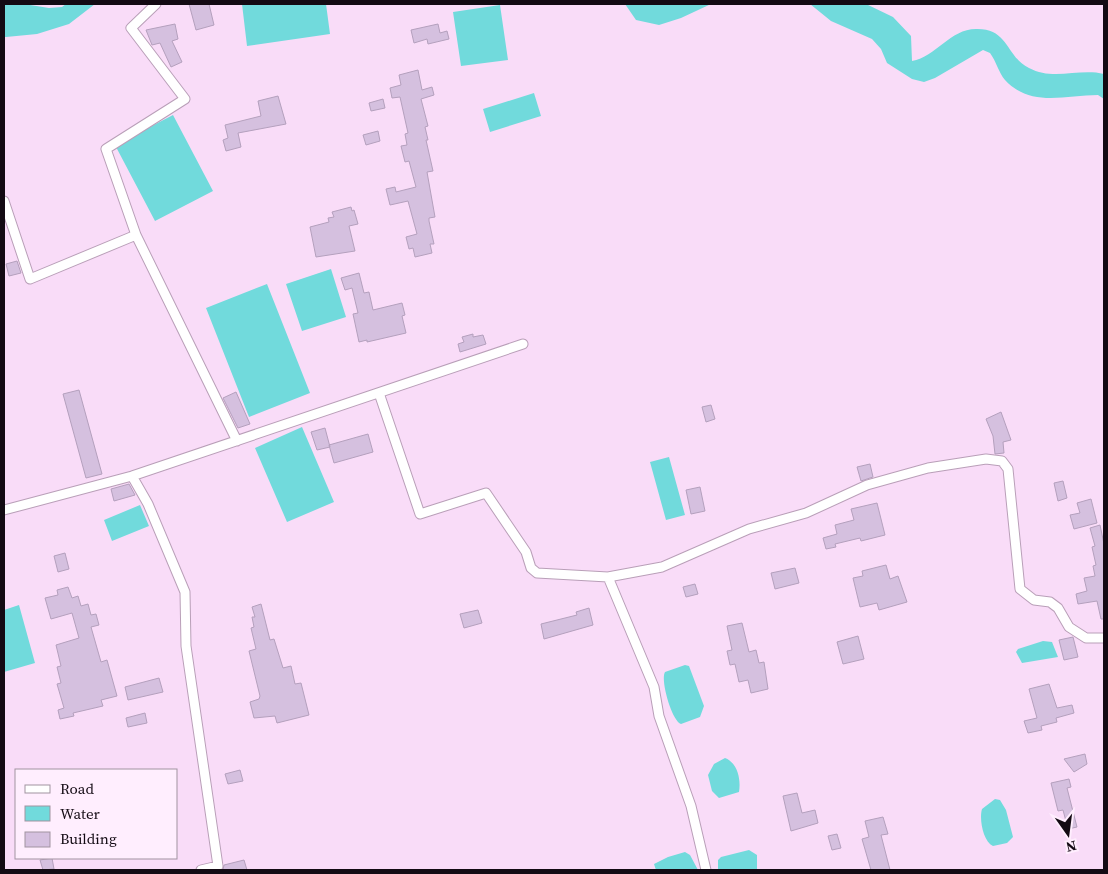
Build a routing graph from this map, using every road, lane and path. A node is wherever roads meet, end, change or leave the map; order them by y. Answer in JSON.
{"nodes":[{"id":1,"x":156,"y":4,"type":"edge"},
{"id":2,"x":4,"y":201,"type":"edge"},
{"id":3,"x":136,"y":234,"type":"junction"},
{"id":4,"x":523,"y":344,"type":"dead end"},
{"id":5,"x":379,"y":392,"type":"junction"},
{"id":6,"x":236,"y":441,"type":"junction"},
{"id":7,"x":132,"y":476,"type":"junction"},
{"id":8,"x":4,"y":510,"type":"edge"},
{"id":9,"x":608,"y":577,"type":"junction"},
{"id":10,"x":1104,"y":638,"type":"edge"},
{"id":11,"x":201,"y":870,"type":"edge"},
{"id":12,"x":706,"y":870,"type":"edge"}],
"edges":[{"from":1,"to":3,"type":"street"},
{"from":2,"to":3,"type":"street"},
{"from":3,"to":6,"type":"street"},
{"from":4,"to":5,"type":"street"},
{"from":5,"to":6,"type":"street"},
{"from":5,"to":9,"type":"street"},
{"from":6,"to":7,"type":"street"},
{"from":7,"to":8,"type":"street"},
{"from":7,"to":11,"type":"street"},
{"from":9,"to":10,"type":"street"},
{"from":9,"to":12,"type":"street"}]}
